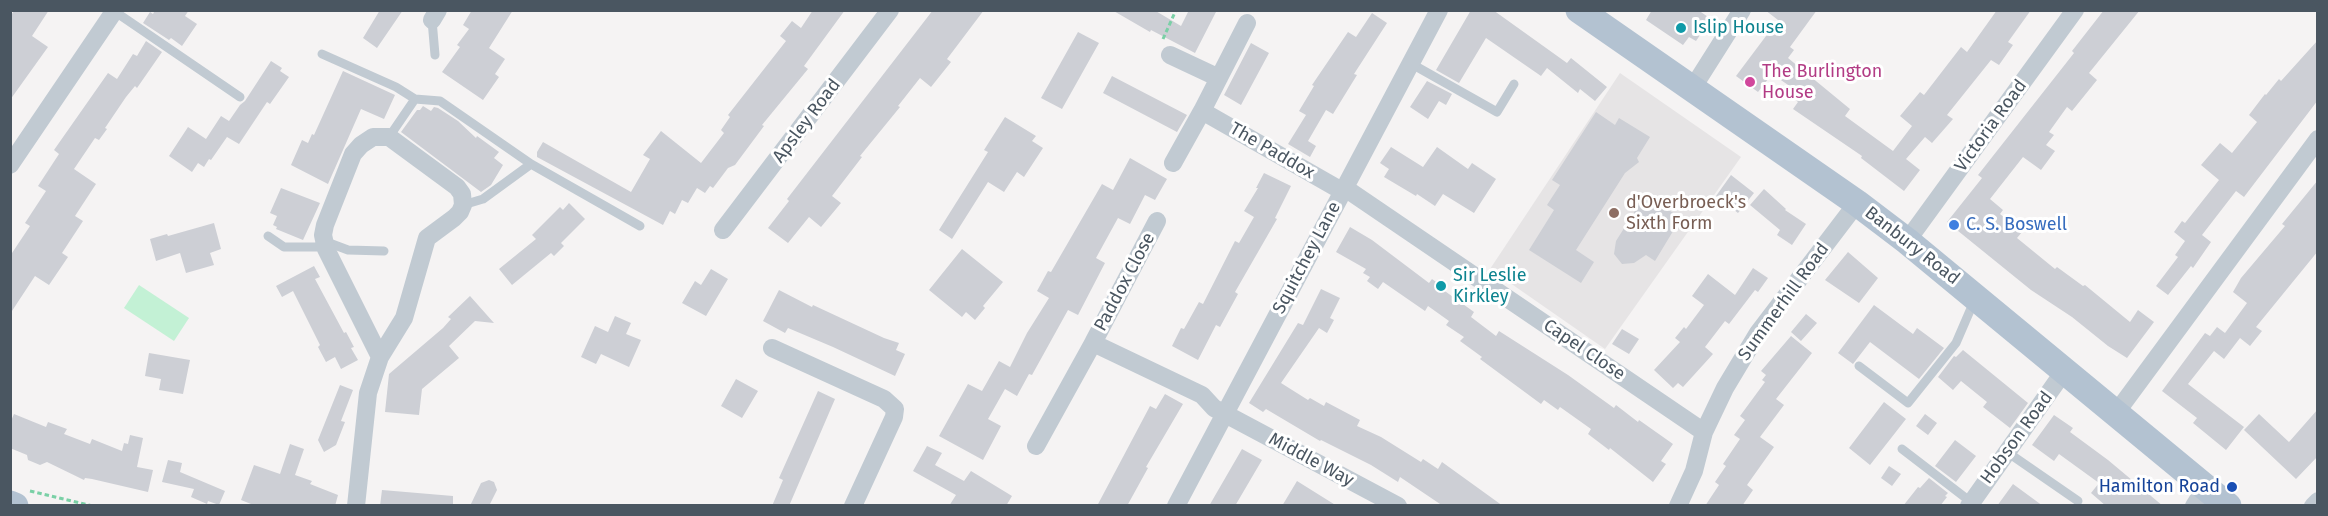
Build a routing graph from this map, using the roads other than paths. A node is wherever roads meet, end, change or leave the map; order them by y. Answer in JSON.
{"nodes":[{"id":1,"x":890,"y":10,"type":"edge"},
{"id":2,"x":1439,"y":10,"type":"edge"},
{"id":3,"x":1579,"y":10,"type":"edge"},
{"id":4,"x":1742,"y":10,"type":"edge"},
{"id":5,"x":2075,"y":10,"type":"edge"},
{"id":6,"x":114,"y":11,"type":"edge"},
{"id":7,"x":435,"y":15,"type":"edge"},
{"id":8,"x":1247,"y":22,"type":"dead end"},
{"id":9,"x":322,"y":54,"type":"dead end"},
{"id":10,"x":435,"y":55,"type":"dead end"},
{"id":11,"x":1170,"y":55,"type":"road end"},
{"id":12,"x":1410,"y":63,"type":"junction"},
{"id":13,"x":1219,"y":78,"type":"junction"},
{"id":14,"x":1514,"y":84,"type":"dead end"},
{"id":15,"x":1692,"y":89,"type":"junction"},
{"id":16,"x":240,"y":97,"type":"dead end"},
{"id":17,"x":415,"y":99,"type":"junction"},
{"id":18,"x":1202,"y":111,"type":"junction"},
{"id":19,"x":389,"y":137,"type":"junction"},
{"id":20,"x":2318,"y":139,"type":"edge"},
{"id":21,"x":1173,"y":163,"type":"dead end"},
{"id":22,"x":531,"y":164,"type":"junction"},
{"id":23,"x":10,"y":165,"type":"edge"},
{"id":24,"x":1343,"y":189,"type":"junction"},
{"id":25,"x":1857,"y":203,"type":"junction"},
{"id":26,"x":463,"y":205,"type":"junction"},
{"id":27,"x":1157,"y":221,"type":"dead end"},
{"id":28,"x":640,"y":226,"type":"dead end"},
{"id":29,"x":723,"y":230,"type":"dead end"},
{"id":30,"x":268,"y":236,"type":"dead end"},
{"id":31,"x":1907,"y":241,"type":"junction"},
{"id":32,"x":324,"y":242,"type":"junction"},
{"id":33,"x":384,"y":251,"type":"dead end"},
{"id":34,"x":1976,"y":296,"type":"junction"},
{"id":35,"x":1093,"y":344,"type":"junction"},
{"id":36,"x":775,"y":355,"type":"dead end"},
{"id":37,"x":380,"y":357,"type":"junction"},
{"id":38,"x":1858,"y":366,"type":"dead end"},
{"id":39,"x":2066,"y":370,"type":"junction"},
{"id":40,"x":2116,"y":413,"type":"junction"},
{"id":41,"x":1225,"y":414,"type":"junction"},
{"id":42,"x":1704,"y":432,"type":"junction"},
{"id":43,"x":1036,"y":446,"type":"dead end"},
{"id":44,"x":1902,"y":449,"type":"dead end"},
{"id":45,"x":2007,"y":452,"type":"junction"},
{"id":46,"x":2200,"y":496,"type":"edge"},
{"id":47,"x":2078,"y":501,"type":"dead end"},
{"id":48,"x":2318,"y":501,"type":"edge"},
{"id":49,"x":1970,"y":504,"type":"edge"},
{"id":50,"x":356,"y":506,"type":"edge"},
{"id":51,"x":854,"y":506,"type":"edge"},
{"id":52,"x":1176,"y":506,"type":"edge"},
{"id":53,"x":1398,"y":506,"type":"edge"},
{"id":54,"x":1678,"y":506,"type":"edge"},
{"id":55,"x":2228,"y":506,"type":"edge"},
{"id":56,"x":2313,"y":506,"type":"edge"}],
"edges":[{"from":1,"to":29,"type":"street","name":"Apsley Road"},
{"from":2,"to":12,"type":"street","name":"Squitchey Lane"},
{"from":3,"to":15,"type":"main road","name":"Banbury Road"},
{"from":4,"to":15,"type":"street"},
{"from":5,"to":31,"type":"street","name":"Victoria Road"},
{"from":6,"to":16,"type":"lane"},
{"from":6,"to":23,"type":"street"},
{"from":7,"to":10,"type":"lane"},
{"from":8,"to":13,"type":"street"},
{"from":9,"to":17,"type":"lane"},
{"from":11,"to":13,"type":"street"},
{"from":12,"to":14,"type":"lane"},
{"from":12,"to":24,"type":"street","name":"Squitchey Lane"},
{"from":13,"to":18,"type":"street"},
{"from":15,"to":25,"type":"main road","name":"Banbury Road"},
{"from":17,"to":19,"type":"lane"},
{"from":17,"to":22,"type":"lane"},
{"from":18,"to":21,"type":"street"},
{"from":18,"to":24,"type":"street","name":"The Paddox"},
{"from":19,"to":26,"type":"street"},
{"from":19,"to":32,"type":"street"},
{"from":20,"to":40,"type":"street"},
{"from":22,"to":26,"type":"lane"},
{"from":22,"to":28,"type":"lane"},
{"from":24,"to":41,"type":"street","name":"Squitchey Lane"},
{"from":24,"to":42,"type":"street","name":"Capel Close"},
{"from":25,"to":31,"type":"main road","name":"Banbury Road"},
{"from":25,"to":42,"type":"street","name":"Summerhill Road"},
{"from":26,"to":37,"type":"street"},
{"from":27,"to":35,"type":"street","name":"Paddox Close"},
{"from":30,"to":32,"type":"lane"},
{"from":31,"to":34,"type":"main road","name":"Banbury Road"},
{"from":32,"to":33,"type":"lane"},
{"from":32,"to":37,"type":"street"},
{"from":34,"to":38,"type":"lane"},
{"from":34,"to":39,"type":"main road","name":"Banbury Road"},
{"from":35,"to":41,"type":"street","name":"Paddox Close"},
{"from":35,"to":43,"type":"street","name":"Paddox Close"},
{"from":36,"to":51,"type":"street"},
{"from":37,"to":50,"type":"street"},
{"from":39,"to":40,"type":"main road","name":"Banbury Road"},
{"from":39,"to":45,"type":"street","name":"Hobson Road"},
{"from":40,"to":46,"type":"main road","name":"Banbury Road"},
{"from":41,"to":52,"type":"street","name":"Squitchey Lane"},
{"from":41,"to":53,"type":"street","name":"Middle Way"},
{"from":42,"to":54,"type":"street","name":"Summerhill Road"},
{"from":44,"to":49,"type":"lane"},
{"from":45,"to":47,"type":"lane"},
{"from":45,"to":49,"type":"street","name":"Hobson Road"},
{"from":46,"to":55,"type":"main road","name":"Banbury Road"},
{"from":48,"to":56,"type":"street"}]}
